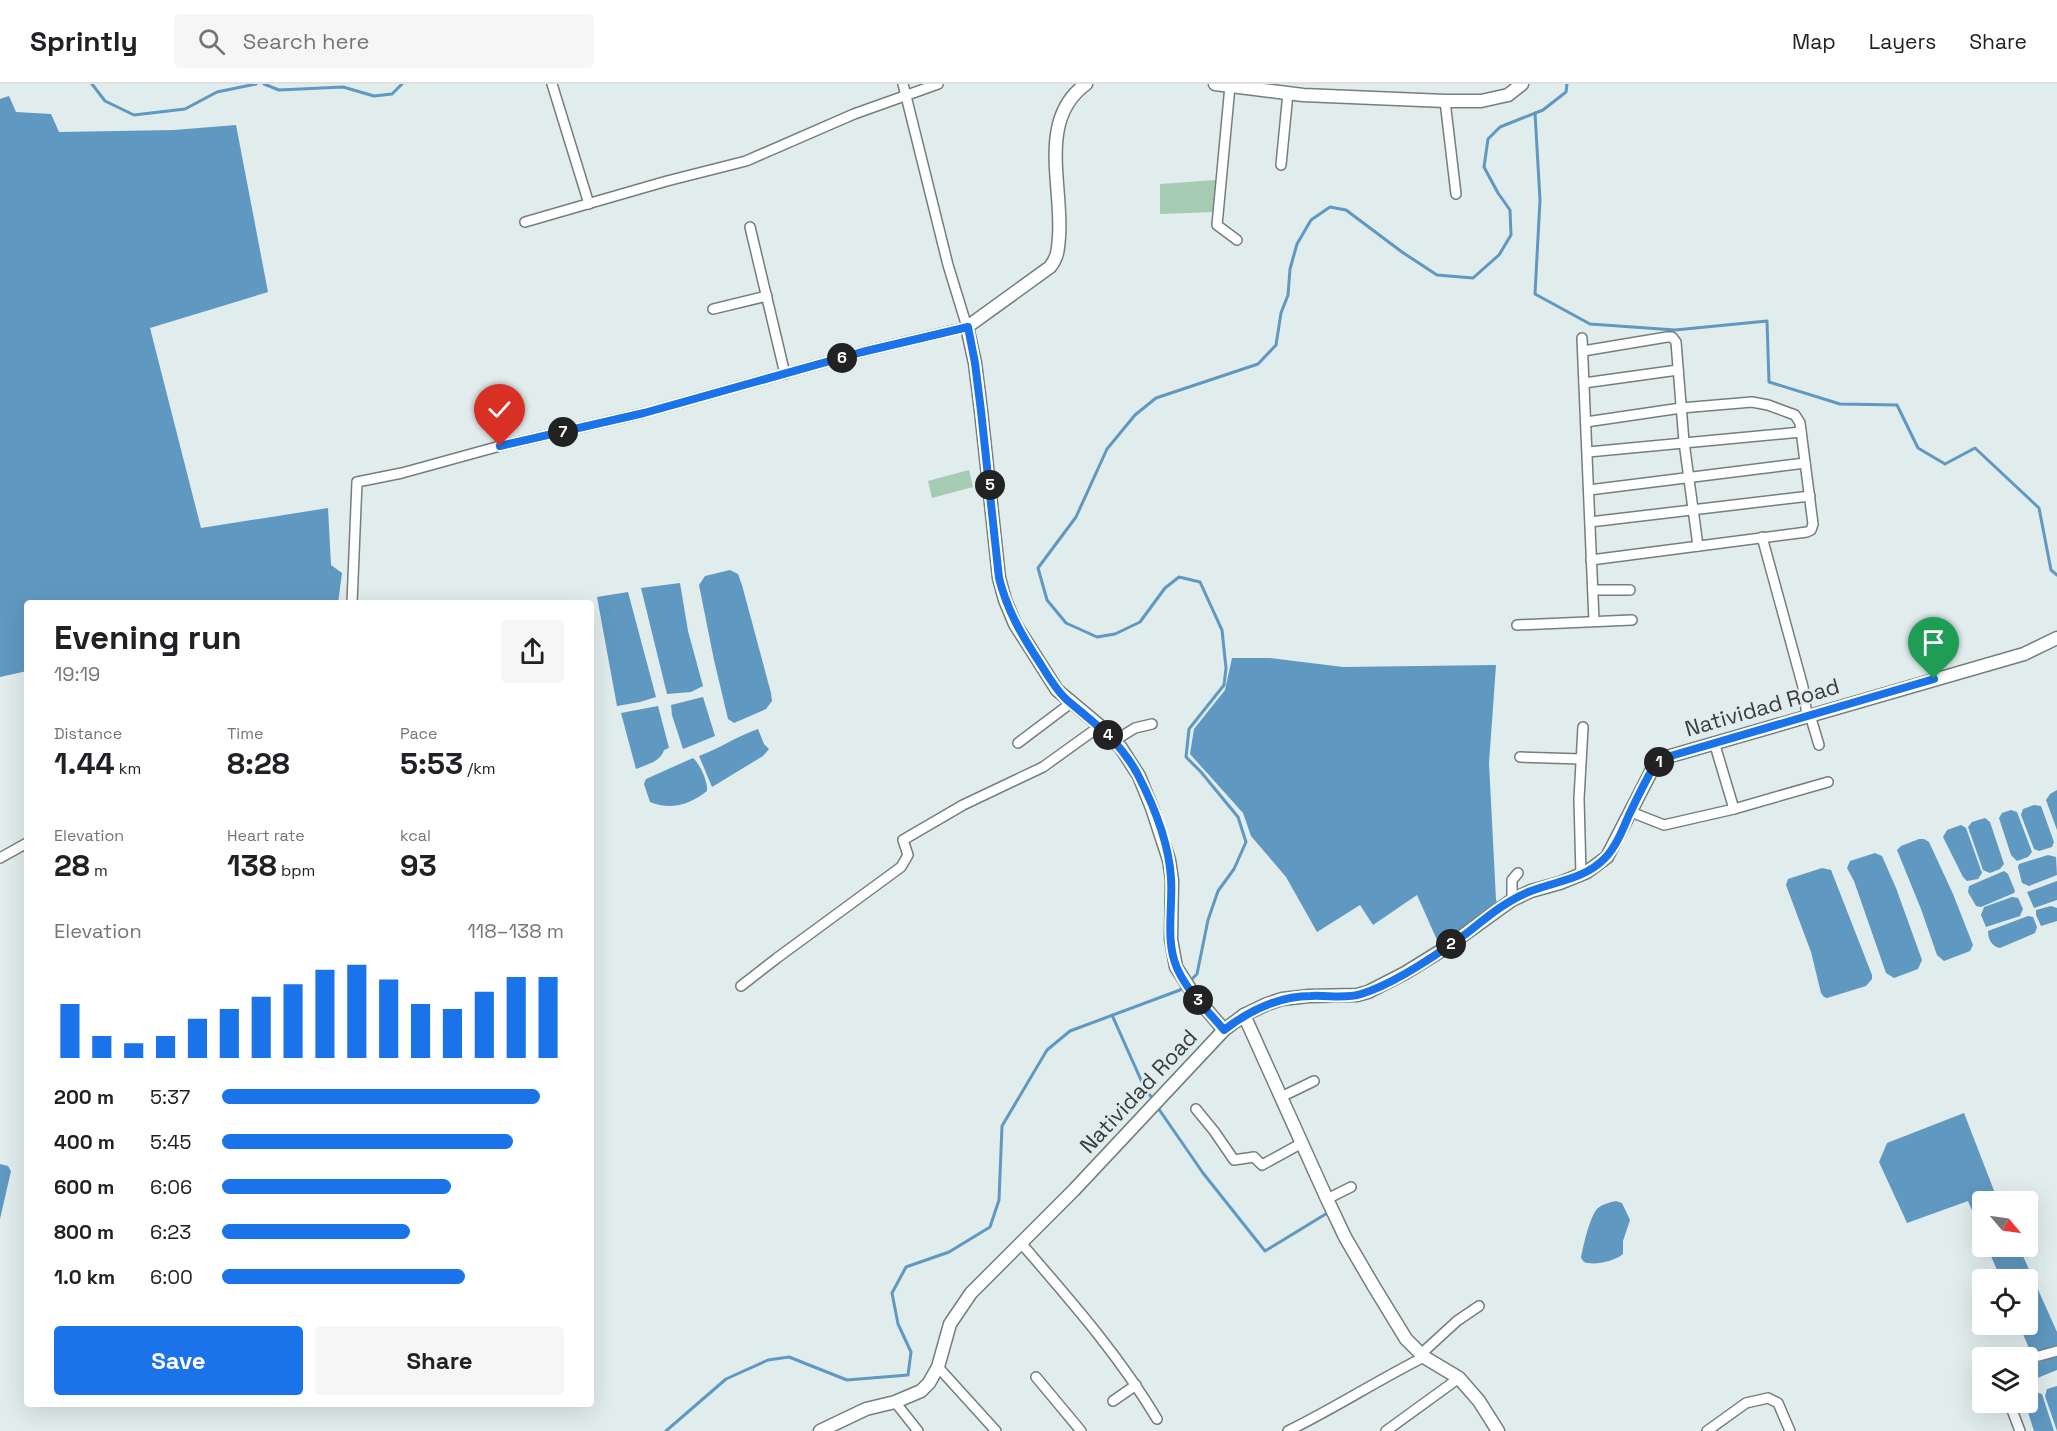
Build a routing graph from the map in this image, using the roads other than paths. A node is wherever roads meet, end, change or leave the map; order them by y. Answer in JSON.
{"nodes":[{"id":1,"x":552,"y":84,"type":"edge"},
{"id":2,"x":903,"y":84,"type":"edge"},
{"id":3,"x":938,"y":84,"type":"edge"},
{"id":4,"x":1086,"y":84,"type":"edge"},
{"id":5,"x":1215,"y":84,"type":"edge"},
{"id":6,"x":1522,"y":84,"type":"edge"},
{"id":7,"x":1230,"y":86,"type":"junction"},
{"id":8,"x":1252,"y":86,"type":"edge"},
{"id":9,"x":1288,"y":93,"type":"junction"},
{"id":10,"x":906,"y":96,"type":"junction"},
{"id":11,"x":1445,"y":101,"type":"junction"},
{"id":12,"x":1281,"y":165,"type":"dead end"},
{"id":13,"x":1456,"y":194,"type":"dead end"},
{"id":14,"x":589,"y":204,"type":"junction"},
{"id":15,"x":525,"y":222,"type":"dead end"},
{"id":16,"x":750,"y":227,"type":"dead end"},
{"id":17,"x":1237,"y":240,"type":"dead end"},
{"id":18,"x":767,"y":296,"type":"junction"},
{"id":19,"x":713,"y":309,"type":"dead end"},
{"id":20,"x":968,"y":327,"type":"junction"},
{"id":21,"x":1582,"y":338,"type":"dead end"},
{"id":22,"x":1583,"y":351,"type":"junction"},
{"id":23,"x":1678,"y":370,"type":"junction"},
{"id":24,"x":785,"y":374,"type":"junction"},
{"id":25,"x":1584,"y":384,"type":"junction"},
{"id":26,"x":1681,"y":408,"type":"junction"},
{"id":27,"x":1586,"y":422,"type":"junction"},
{"id":28,"x":1801,"y":432,"type":"junction"},
{"id":29,"x":1684,"y":442,"type":"junction"},
{"id":30,"x":1588,"y":452,"type":"junction"},
{"id":31,"x":1805,"y":463,"type":"junction"},
{"id":32,"x":1688,"y":477,"type":"junction"},
{"id":33,"x":1589,"y":490,"type":"junction"},
{"id":34,"x":1810,"y":496,"type":"junction"},
{"id":35,"x":1693,"y":510,"type":"junction"},
{"id":36,"x":1590,"y":522,"type":"junction"},
{"id":37,"x":1762,"y":537,"type":"junction"},
{"id":38,"x":1698,"y":546,"type":"junction"},
{"id":39,"x":1592,"y":560,"type":"junction"},
{"id":40,"x":1593,"y":590,"type":"junction"},
{"id":41,"x":1629,"y":590,"type":"dead end"},
{"id":42,"x":352,"y":600,"type":"edge"},
{"id":43,"x":1632,"y":620,"type":"dead end"},
{"id":44,"x":1594,"y":621,"type":"junction"},
{"id":45,"x":1517,"y":625,"type":"dead end"},
{"id":46,"x":2057,"y":638,"type":"edge"},
{"id":47,"x":1071,"y":703,"type":"junction"},
{"id":48,"x":1808,"y":715,"type":"junction"},
{"id":49,"x":1152,"y":724,"type":"dead end"},
{"id":50,"x":1100,"y":726,"type":"junction"},
{"id":51,"x":1583,"y":727,"type":"dead end"},
{"id":52,"x":1114,"y":741,"type":"junction"},
{"id":53,"x":1714,"y":742,"type":"junction"},
{"id":54,"x":1018,"y":743,"type":"dead end"},
{"id":55,"x":1819,"y":745,"type":"dead end"},
{"id":56,"x":1520,"y":757,"type":"dead end"},
{"id":57,"x":1581,"y":759,"type":"junction"},
{"id":58,"x":1828,"y":782,"type":"dead end"},
{"id":59,"x":1734,"y":809,"type":"junction"},
{"id":60,"x":1630,"y":812,"type":"junction"},
{"id":61,"x":24,"y":845,"type":"edge"},
{"id":62,"x":0,"y":858,"type":"edge"},
{"id":63,"x":1518,"y":873,"type":"dead end"},
{"id":64,"x":1581,"y":875,"type":"junction"},
{"id":65,"x":1512,"y":900,"type":"junction"},
{"id":66,"x":741,"y":986,"type":"dead end"},
{"id":67,"x":1244,"y":1015,"type":"junction"},
{"id":68,"x":1224,"y":1030,"type":"junction"},
{"id":69,"x":1314,"y":1081,"type":"dead end"},
{"id":70,"x":1281,"y":1097,"type":"junction"},
{"id":71,"x":1196,"y":1109,"type":"dead end"},
{"id":72,"x":1302,"y":1143,"type":"junction"},
{"id":73,"x":1351,"y":1187,"type":"dead end"},
{"id":74,"x":1327,"y":1199,"type":"junction"},
{"id":75,"x":1021,"y":1243,"type":"junction"},
{"id":76,"x":1479,"y":1306,"type":"dead end"},
{"id":77,"x":2057,"y":1351,"type":"edge"},
{"id":78,"x":1423,"y":1355,"type":"junction"},
{"id":79,"x":2038,"y":1356,"type":"edge"},
{"id":80,"x":938,"y":1367,"type":"junction"},
{"id":81,"x":1036,"y":1377,"type":"dead end"},
{"id":82,"x":1459,"y":1378,"type":"junction"},
{"id":83,"x":1136,"y":1385,"type":"junction"},
{"id":84,"x":1113,"y":1401,"type":"dead end"},
{"id":85,"x":895,"y":1402,"type":"junction"},
{"id":86,"x":2013,"y":1413,"type":"edge"},
{"id":87,"x":1157,"y":1419,"type":"dead end"},
{"id":88,"x":840,"y":1426,"type":"edge"},
{"id":89,"x":1788,"y":1430,"type":"edge"},
{"id":90,"x":820,"y":1431,"type":"edge"},
{"id":91,"x":918,"y":1431,"type":"edge"},
{"id":92,"x":996,"y":1431,"type":"edge"},
{"id":93,"x":1081,"y":1431,"type":"edge"},
{"id":94,"x":1288,"y":1431,"type":"edge"},
{"id":95,"x":1386,"y":1431,"type":"edge"},
{"id":96,"x":1498,"y":1431,"type":"edge"},
{"id":97,"x":1707,"y":1431,"type":"edge"},
{"id":98,"x":2020,"y":1431,"type":"edge"}],
"edges":[{"from":1,"to":14,"type":"street"},
{"from":2,"to":10,"type":"street"},
{"from":3,"to":10,"type":"street"},
{"from":4,"to":20,"type":"street"},
{"from":5,"to":7,"type":"street"},
{"from":6,"to":11,"type":"street"},
{"from":7,"to":8,"type":"street"},
{"from":7,"to":17,"type":"street"},
{"from":8,"to":9,"type":"street"},
{"from":9,"to":11,"type":"street"},
{"from":9,"to":12,"type":"street"},
{"from":10,"to":14,"type":"street"},
{"from":10,"to":20,"type":"street"},
{"from":11,"to":13,"type":"street"},
{"from":14,"to":15,"type":"street"},
{"from":16,"to":18,"type":"street"},
{"from":18,"to":19,"type":"street"},
{"from":18,"to":24,"type":"street"},
{"from":20,"to":24,"type":"street"},
{"from":20,"to":47,"type":"street"},
{"from":21,"to":22,"type":"street"},
{"from":22,"to":23,"type":"street"},
{"from":22,"to":25,"type":"street"},
{"from":23,"to":25,"type":"street"},
{"from":23,"to":26,"type":"street"},
{"from":24,"to":42,"type":"street"},
{"from":25,"to":27,"type":"street"},
{"from":26,"to":27,"type":"street"},
{"from":26,"to":28,"type":"street"},
{"from":26,"to":29,"type":"street"},
{"from":27,"to":30,"type":"street"},
{"from":28,"to":29,"type":"street"},
{"from":28,"to":31,"type":"street"},
{"from":29,"to":30,"type":"street"},
{"from":29,"to":32,"type":"street"},
{"from":30,"to":33,"type":"street"},
{"from":31,"to":32,"type":"street"},
{"from":31,"to":34,"type":"street"},
{"from":32,"to":33,"type":"street"},
{"from":32,"to":35,"type":"street"},
{"from":33,"to":36,"type":"street"},
{"from":34,"to":35,"type":"street"},
{"from":34,"to":37,"type":"street"},
{"from":35,"to":36,"type":"street"},
{"from":35,"to":38,"type":"street"},
{"from":36,"to":39,"type":"street"},
{"from":37,"to":38,"type":"street"},
{"from":37,"to":48,"type":"street"},
{"from":38,"to":39,"type":"street"},
{"from":39,"to":40,"type":"street"},
{"from":40,"to":41,"type":"street"},
{"from":40,"to":44,"type":"street"},
{"from":43,"to":44,"type":"street"},
{"from":44,"to":45,"type":"street"},
{"from":46,"to":48,"type":"street","name":"Natividad Road"},
{"from":47,"to":50,"type":"street"},
{"from":47,"to":54,"type":"street"},
{"from":48,"to":53,"type":"street","name":"Natividad Road"},
{"from":48,"to":55,"type":"street"},
{"from":49,"to":52,"type":"street"},
{"from":50,"to":52,"type":"street"},
{"from":50,"to":66,"type":"street"},
{"from":51,"to":57,"type":"street"},
{"from":52,"to":68,"type":"street"},
{"from":53,"to":59,"type":"street"},
{"from":53,"to":60,"type":"street","name":"Natividad Road"},
{"from":56,"to":57,"type":"street"},
{"from":57,"to":64,"type":"street"},
{"from":58,"to":59,"type":"street"},
{"from":59,"to":60,"type":"street"},
{"from":60,"to":64,"type":"street","name":"Natividad Road"},
{"from":61,"to":62,"type":"street"},
{"from":63,"to":65,"type":"street"},
{"from":64,"to":65,"type":"street","name":"Natividad Road"},
{"from":65,"to":67,"type":"street","name":"Natividad Road"},
{"from":67,"to":68,"type":"street","name":"Natividad Road"},
{"from":67,"to":70,"type":"street"},
{"from":68,"to":75,"type":"street","name":"Natividad Road"},
{"from":69,"to":70,"type":"street"},
{"from":70,"to":72,"type":"street"},
{"from":71,"to":72,"type":"street"},
{"from":72,"to":74,"type":"street"},
{"from":73,"to":74,"type":"street"},
{"from":74,"to":78,"type":"street"},
{"from":75,"to":80,"type":"street","name":"Natividad Road"},
{"from":75,"to":83,"type":"street"},
{"from":76,"to":78,"type":"street"},
{"from":77,"to":79,"type":"street"},
{"from":78,"to":82,"type":"street"},
{"from":78,"to":94,"type":"street"},
{"from":80,"to":85,"type":"street","name":"Natividad Road"},
{"from":80,"to":92,"type":"street"},
{"from":81,"to":93,"type":"street"},
{"from":82,"to":95,"type":"street"},
{"from":82,"to":96,"type":"street"},
{"from":83,"to":84,"type":"street"},
{"from":83,"to":87,"type":"street"},
{"from":85,"to":88,"type":"street","name":"Natividad Road"},
{"from":85,"to":91,"type":"street"},
{"from":86,"to":98,"type":"street"},
{"from":88,"to":90,"type":"street","name":"Natividad Road"},
{"from":89,"to":97,"type":"street"}]}
